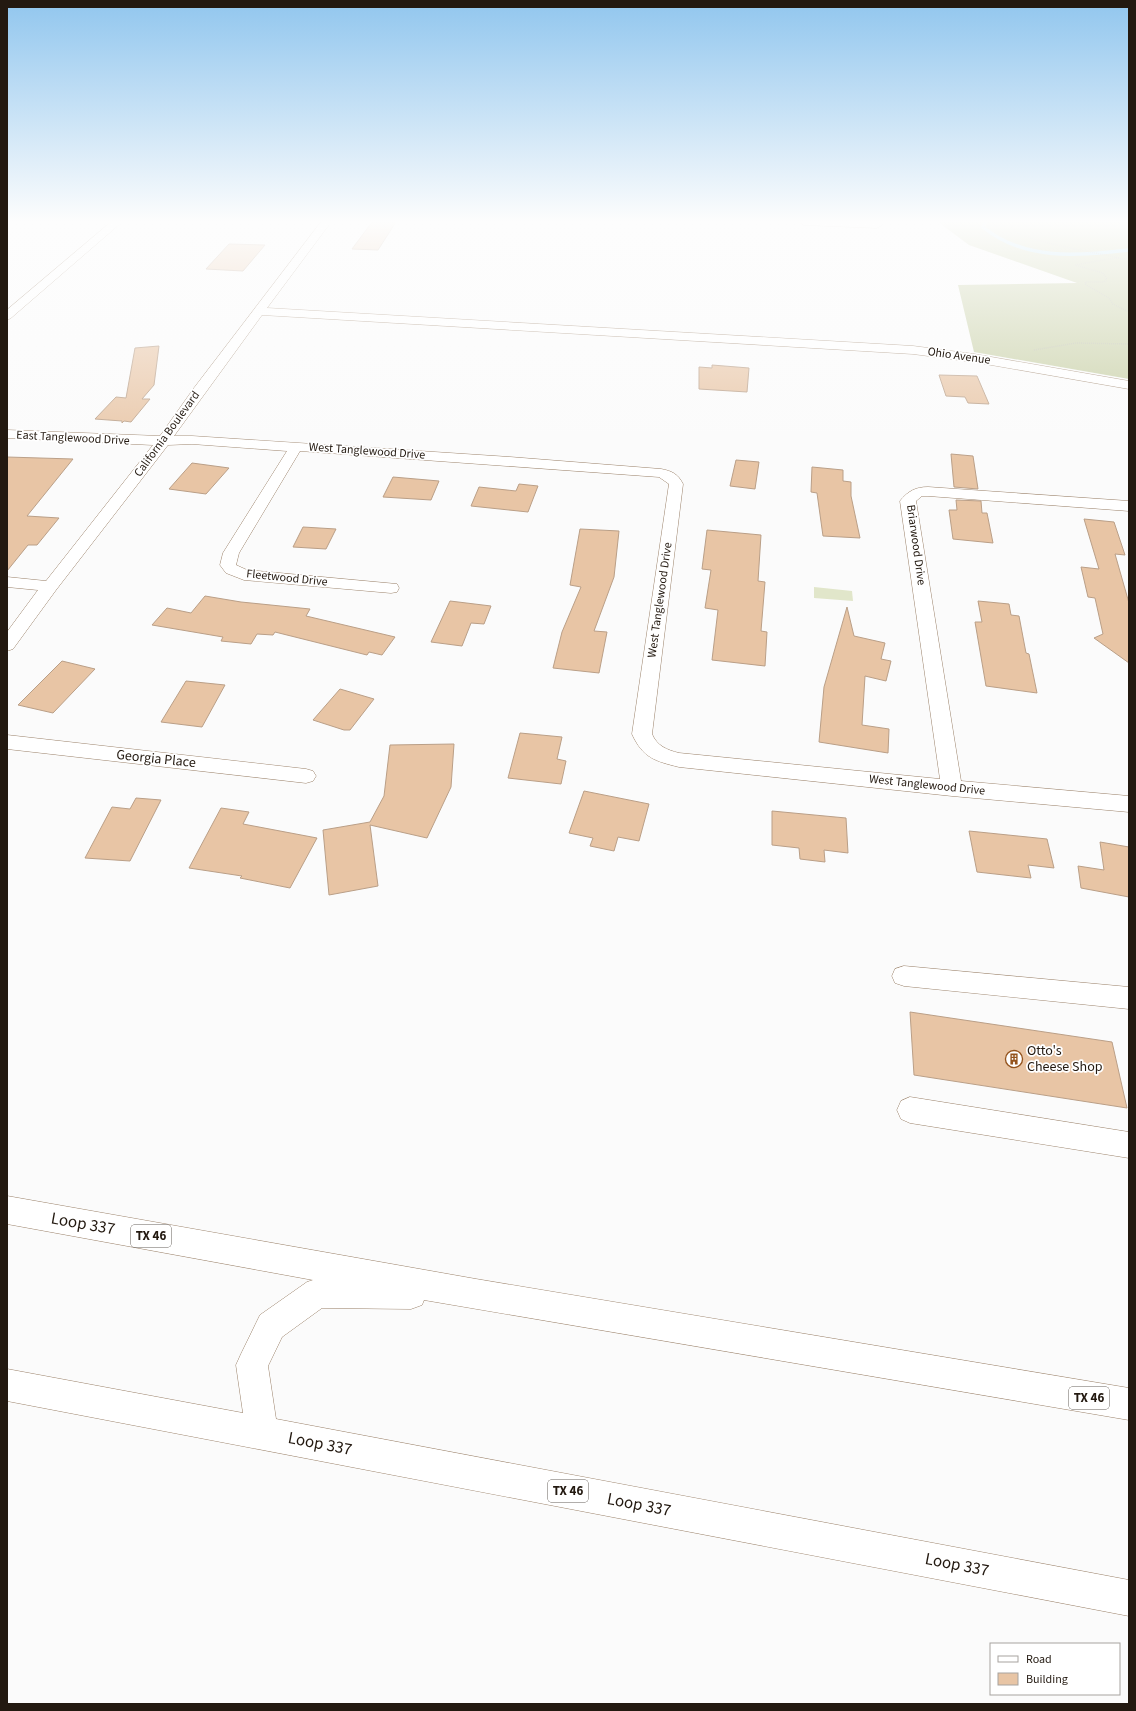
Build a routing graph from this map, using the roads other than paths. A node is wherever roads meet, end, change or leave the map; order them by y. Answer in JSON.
{"nodes":[{"id":1,"x":24,"y":302,"type":"edge"},
{"id":2,"x":267,"y":302,"type":"edge"},
{"id":3,"x":260,"y":311,"type":"junction"},
{"id":4,"x":7,"y":316,"type":"edge"},
{"id":5,"x":1129,"y":385,"type":"edge"},
{"id":6,"x":7,"y":434,"type":"edge"},
{"id":7,"x":164,"y":441,"type":"junction"},
{"id":8,"x":296,"y":447,"type":"junction"},
{"id":9,"x":1129,"y":506,"type":"edge"},
{"id":10,"x":7,"y":582,"type":"edge"},
{"id":11,"x":50,"y":586,"type":"junction"},
{"id":12,"x":391,"y":588,"type":"dead end"},
{"id":13,"x":7,"y":644,"type":"edge"},
{"id":14,"x":7,"y":742,"type":"edge"},
{"id":15,"x":306,"y":776,"type":"dead end"},
{"id":16,"x":952,"y":788,"type":"junction"},
{"id":17,"x":1129,"y":804,"type":"edge"},
{"id":18,"x":904,"y":976,"type":"dead end"},
{"id":19,"x":1128,"y":1003,"type":"edge"},
{"id":20,"x":910,"y":1110,"type":"dead end"},
{"id":21,"x":1129,"y":1145,"type":"edge"},
{"id":22,"x":7,"y":1210,"type":"edge"},
{"id":23,"x":476,"y":1294,"type":"junction"},
{"id":24,"x":7,"y":1385,"type":"edge"},
{"id":25,"x":1129,"y":1404,"type":"edge"},
{"id":26,"x":262,"y":1433,"type":"junction"},
{"id":27,"x":1129,"y":1598,"type":"edge"}],
"edges":[{"from":1,"to":4,"type":"street"},
{"from":2,"to":3,"type":"street","name":"California Boulevard"},
{"from":3,"to":5,"type":"street","name":"Ohio Avenue"},
{"from":3,"to":7,"type":"street","name":"California Boulevard"},
{"from":6,"to":7,"type":"street","name":"East Tanglewood Drive"},
{"from":7,"to":8,"type":"street","name":"West Tanglewood Drive"},
{"from":7,"to":11,"type":"street","name":"California Boulevard"},
{"from":8,"to":12,"type":"street","name":"Fleetwood Drive"},
{"from":8,"to":16,"type":"street","name":"West Tanglewood Drive"},
{"from":9,"to":16,"type":"street","name":"Briarwood Drive"},
{"from":10,"to":11,"type":"street"},
{"from":11,"to":13,"type":"street","name":"California Boulevard"},
{"from":14,"to":15,"type":"street","name":"Georgia Place"},
{"from":16,"to":17,"type":"street","name":"West Tanglewood Drive"},
{"from":18,"to":19,"type":"street"},
{"from":20,"to":21,"type":"street"},
{"from":22,"to":23,"type":"street","name":"Loop 337","number":"TX 46"},
{"from":23,"to":25,"type":"street","name":"Loop 337","number":"TX 46"},
{"from":23,"to":26,"type":"street"},
{"from":24,"to":26,"type":"street","name":"Loop 337","number":"TX 46"},
{"from":26,"to":27,"type":"street","name":"Loop 337","number":"TX 46"}]}
